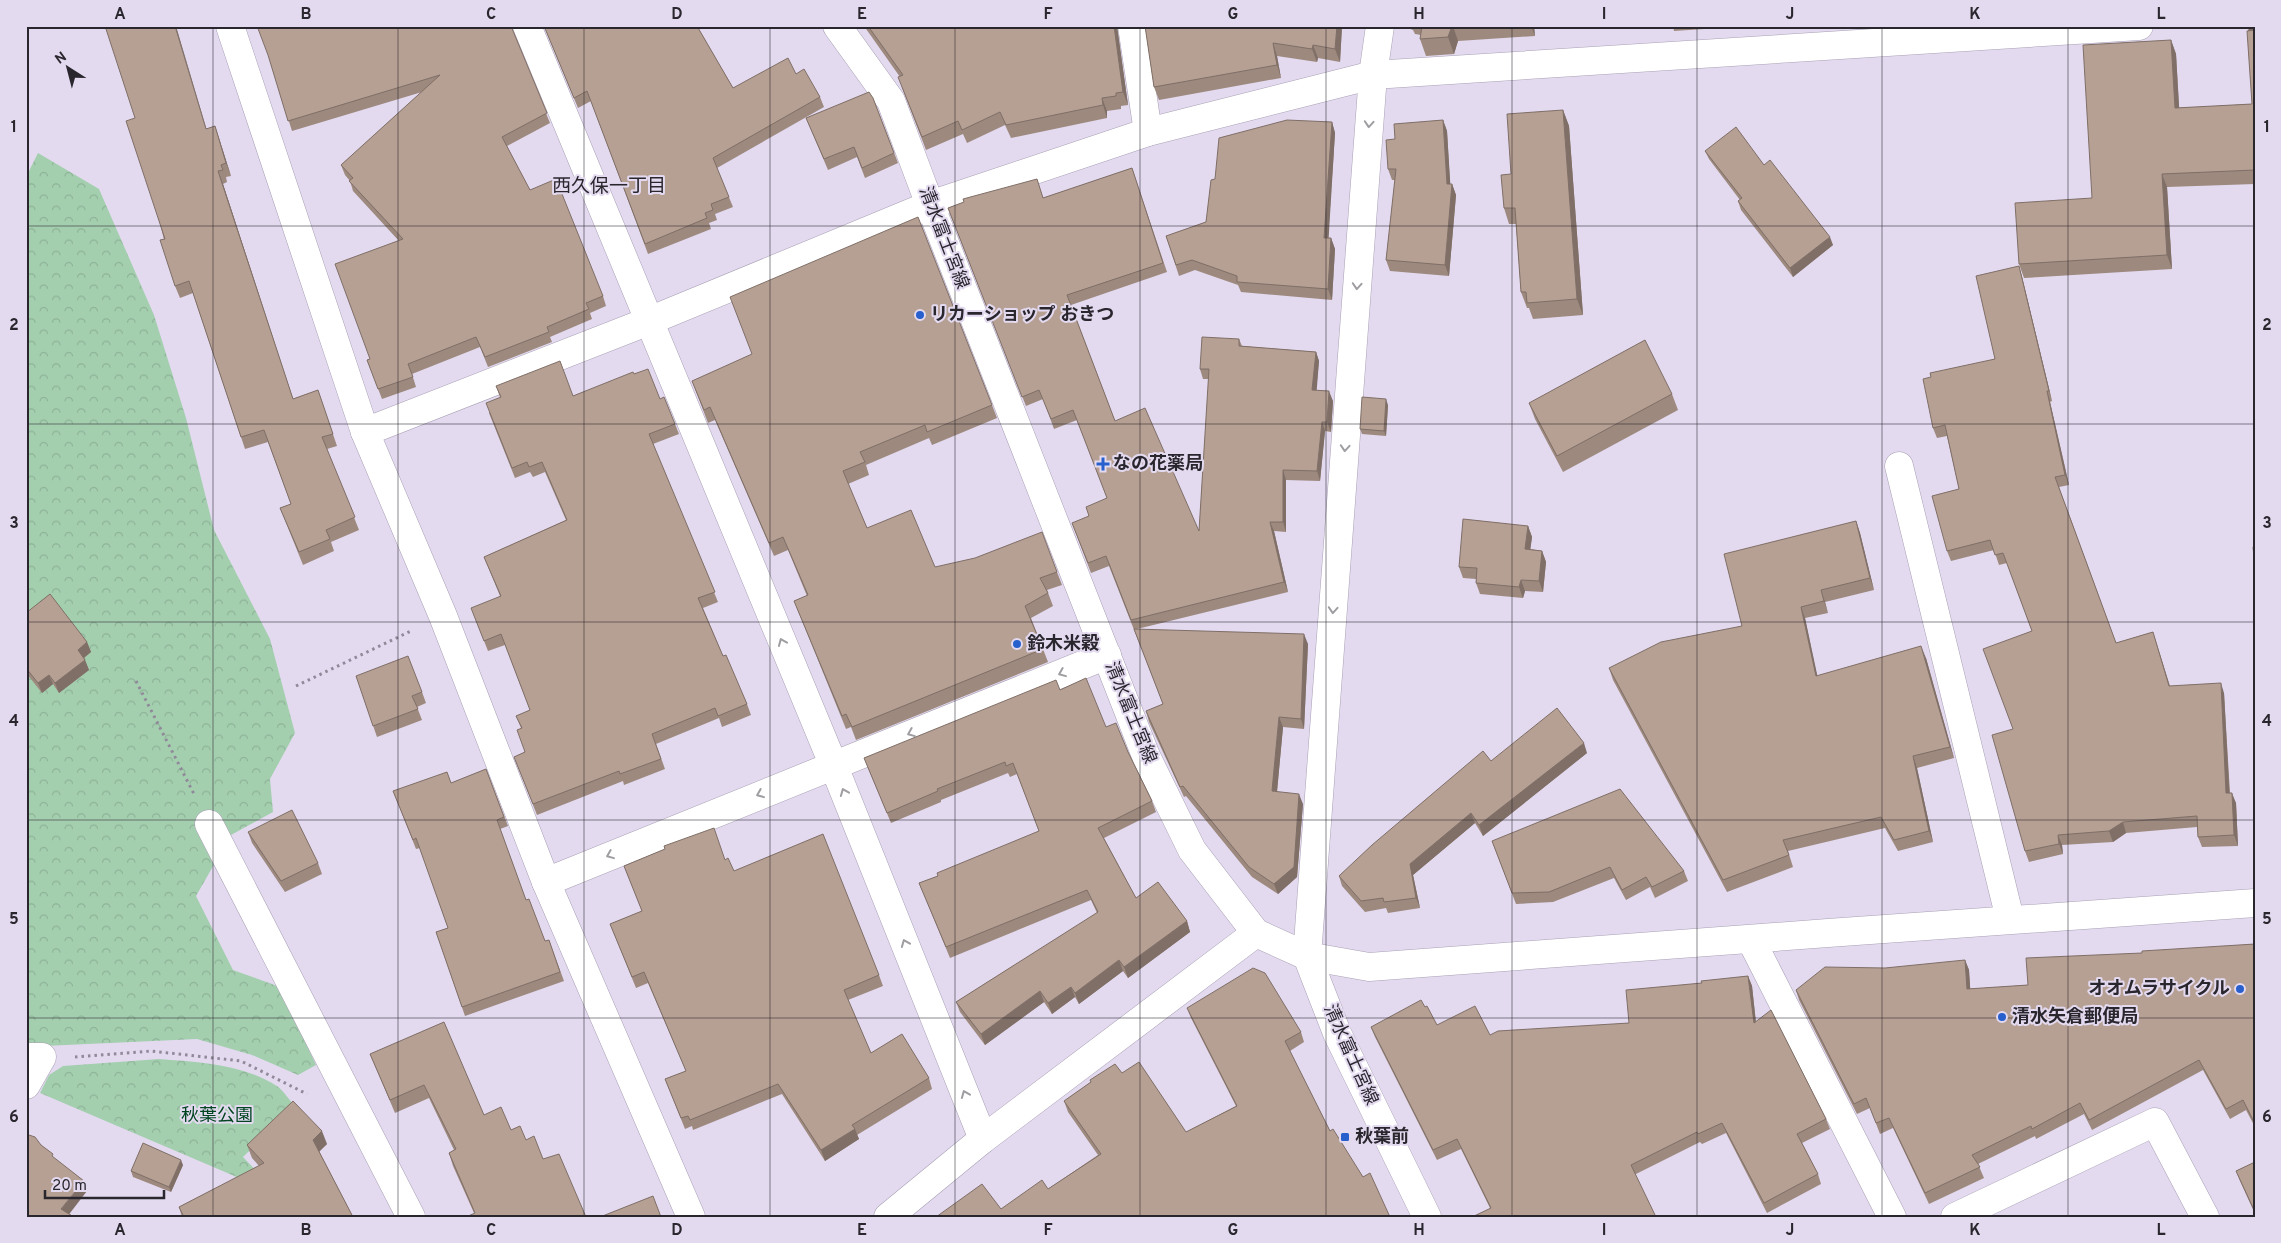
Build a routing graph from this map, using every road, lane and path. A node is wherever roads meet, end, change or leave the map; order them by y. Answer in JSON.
{"nodes":[{"id":1,"x":230,"y":26,"type":"edge"},
{"id":2,"x":527,"y":26,"type":"edge"},
{"id":3,"x":837,"y":26,"type":"edge"},
{"id":4,"x":1132,"y":26,"type":"edge"},
{"id":5,"x":1380,"y":26,"type":"edge"},
{"id":6,"x":2139,"y":26,"type":"edge"},
{"id":7,"x":1373,"y":75,"type":"junction"},
{"id":8,"x":1148,"y":132,"type":"junction"},
{"id":9,"x":930,"y":205,"type":"junction"},
{"id":10,"x":648,"y":321,"type":"junction"},
{"id":11,"x":365,"y":432,"type":"junction"},
{"id":12,"x":1899,"y":466,"type":"dead end"},
{"id":13,"x":443,"y":616,"type":"junction"},
{"id":14,"x":1107,"y":655,"type":"junction"},
{"id":15,"x":136,"y":681,"type":"dead end"},
{"id":16,"x":296,"y":686,"type":"dead end"},
{"id":17,"x":833,"y":764,"type":"junction"},
{"id":18,"x":209,"y":824,"type":"joint"},
{"id":19,"x":546,"y":882,"type":"junction"},
{"id":20,"x":2255,"y":903,"type":"edge"},
{"id":21,"x":2010,"y":918,"type":"junction"},
{"id":22,"x":1256,"y":933,"type":"junction"},
{"id":23,"x":1750,"y":940,"type":"junction"},
{"id":24,"x":1307,"y":956,"type":"junction"},
{"id":25,"x":34,"y":1057,"type":"edge"},
{"id":26,"x":340,"y":1079,"type":"junction"},
{"id":27,"x":26,"y":1085,"type":"edge"},
{"id":28,"x":983,"y":1139,"type":"junction"},
{"id":29,"x":411,"y":1217,"type":"edge"},
{"id":30,"x":691,"y":1217,"type":"edge"},
{"id":31,"x":888,"y":1217,"type":"edge"},
{"id":32,"x":1427,"y":1217,"type":"edge"},
{"id":33,"x":1892,"y":1217,"type":"edge"},
{"id":34,"x":1955,"y":1217,"type":"edge"},
{"id":35,"x":2204,"y":1217,"type":"edge"}],
"edges":[{"from":1,"to":11,"type":"street"},
{"from":2,"to":10,"type":"street"},
{"from":3,"to":9,"type":"street","name":"清水富士宮線"},
{"from":4,"to":8,"type":"street"},
{"from":5,"to":7,"type":"street"},
{"from":6,"to":7,"type":"street"},
{"from":7,"to":8,"type":"street"},
{"from":7,"to":24,"type":"street","one_way":true},
{"from":8,"to":9,"type":"street"},
{"from":9,"to":10,"type":"street"},
{"from":9,"to":14,"type":"street","name":"清水富士宮線"},
{"from":10,"to":11,"type":"street"},
{"from":17,"to":10,"type":"street","one_way":true},
{"from":11,"to":13,"type":"street"},
{"from":12,"to":21,"type":"street"},
{"from":13,"to":16,"type":"path"},
{"from":13,"to":19,"type":"street"},
{"from":14,"to":17,"type":"street","one_way":true},
{"from":14,"to":22,"type":"street","name":"清水富士宮線"},
{"from":15,"to":18,"type":"path"},
{"from":17,"to":19,"type":"street","one_way":true},
{"from":28,"to":17,"type":"street","one_way":true},
{"from":18,"to":26,"type":"street"},
{"from":19,"to":30,"type":"street"},
{"from":20,"to":21,"type":"street"},
{"from":21,"to":23,"type":"street"},
{"from":22,"to":24,"type":"street","name":"清水富士宮線"},
{"from":22,"to":28,"type":"street"},
{"from":23,"to":24,"type":"street"},
{"from":23,"to":33,"type":"street"},
{"from":24,"to":32,"type":"street","name":"清水富士宮線"},
{"from":25,"to":26,"type":"path"},
{"from":25,"to":27,"type":"street"},
{"from":26,"to":29,"type":"street"},
{"from":28,"to":31,"type":"street"},
{"from":34,"to":35,"type":"street"}]}
